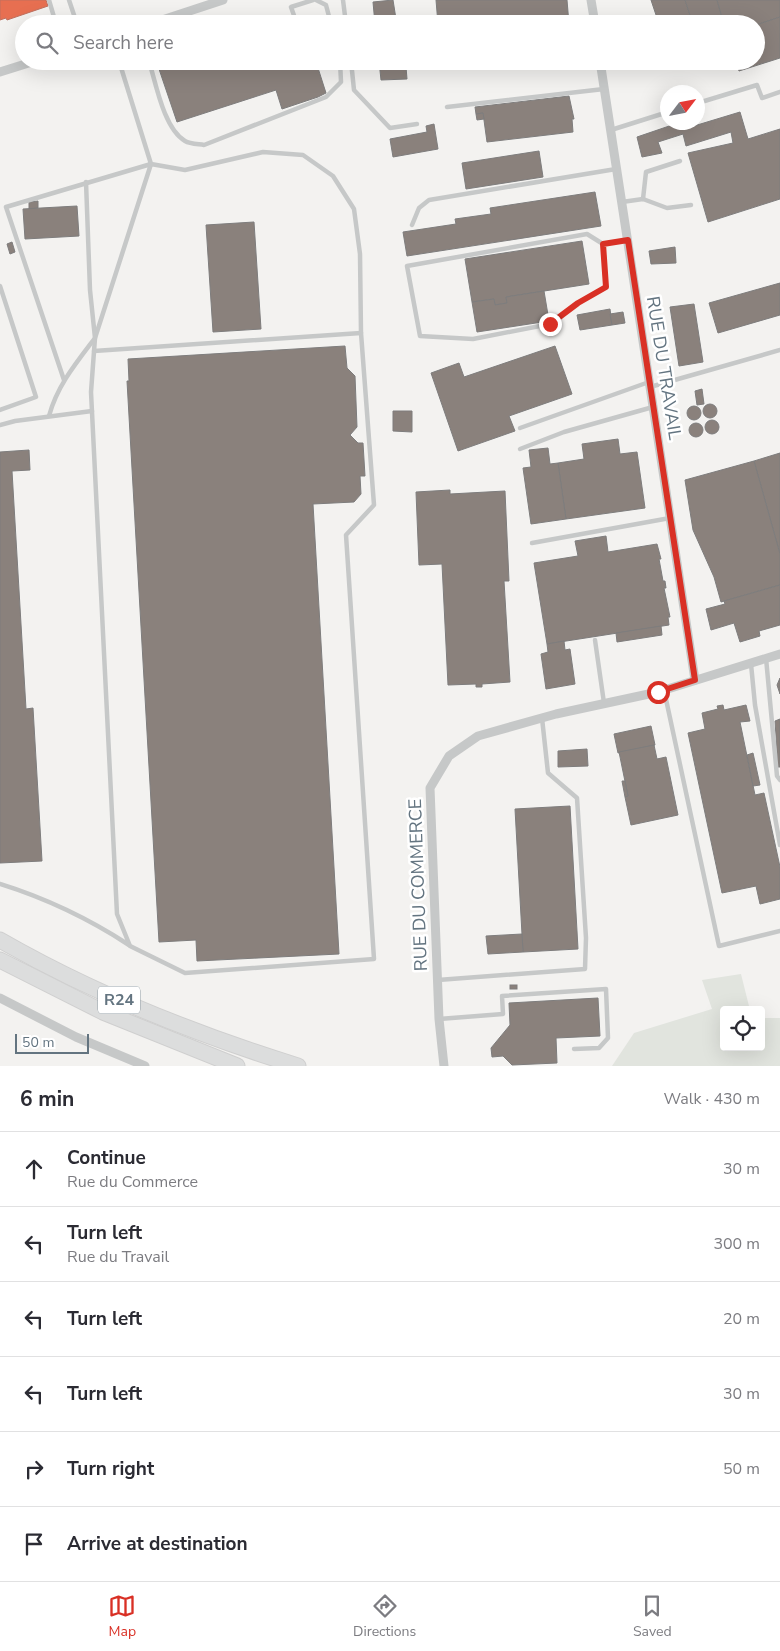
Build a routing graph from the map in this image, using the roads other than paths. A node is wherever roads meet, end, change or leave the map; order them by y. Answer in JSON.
{"nodes":[{"id":1,"x":48,"y":0,"type":"edge"},
{"id":2,"x":69,"y":0,"type":"edge"},
{"id":3,"x":223,"y":0,"type":"edge"},
{"id":4,"x":343,"y":0,"type":"edge"},
{"id":5,"x":591,"y":0,"type":"edge"},
{"id":6,"x":318,"y":1,"type":"edge"},
{"id":7,"x":53,"y":15,"type":"edge"},
{"id":8,"x":74,"y":15,"type":"edge"},
{"id":9,"x":177,"y":15,"type":"edge"},
{"id":10,"x":294,"y":15,"type":"edge"},
{"id":11,"x":329,"y":15,"type":"edge"},
{"id":12,"x":345,"y":15,"type":"edge"},
{"id":13,"x":593,"y":15,"type":"edge"},
{"id":14,"x":15,"y":67,"type":"edge"},
{"id":15,"x":122,"y":70,"type":"edge"},
{"id":16,"x":152,"y":70,"type":"edge"},
{"id":17,"x":340,"y":70,"type":"edge"},
{"id":18,"x":351,"y":70,"type":"edge"},
{"id":19,"x":601,"y":70,"type":"edge"},
{"id":20,"x":0,"y":72,"type":"edge"},
{"id":21,"x":604,"y":89,"type":"junction"},
{"id":22,"x":780,"y":92,"type":"edge"},
{"id":23,"x":705,"y":101,"type":"edge"},
{"id":24,"x":447,"y":108,"type":"dead end"},
{"id":25,"x":660,"y":115,"type":"edge"},
{"id":26,"x":417,"y":124,"type":"dead end"},
{"id":27,"x":611,"y":130,"type":"junction"},
{"id":28,"x":680,"y":160,"type":"dead end"},
{"id":29,"x":151,"y":164,"type":"junction"},
{"id":30,"x":617,"y":168,"type":"junction"},
{"id":31,"x":86,"y":182,"type":"junction"},
{"id":32,"x":642,"y":199,"type":"junction"},
{"id":33,"x":622,"y":203,"type":"junction"},
{"id":34,"x":692,"y":205,"type":"dead end"},
{"id":35,"x":412,"y":225,"type":"dead end"},
{"id":36,"x":628,"y":240,"type":"junction"},
{"id":37,"x":603,"y":244,"type":"junction"},
{"id":38,"x":0,"y":286,"type":"edge"},
{"id":39,"x":361,"y":333,"type":"junction"},
{"id":40,"x":95,"y":338,"type":"junction"},
{"id":41,"x":780,"y":350,"type":"edge"},
{"id":42,"x":94,"y":351,"type":"junction"},
{"id":43,"x":64,"y":380,"type":"junction"},
{"id":44,"x":650,"y":385,"type":"junction"},
{"id":45,"x":653,"y":407,"type":"junction"},
{"id":46,"x":0,"y":410,"type":"edge"},
{"id":47,"x":92,"y":411,"type":"junction"},
{"id":48,"x":49,"y":416,"type":"junction"},
{"id":49,"x":0,"y":425,"type":"edge"},
{"id":50,"x":520,"y":428,"type":"dead end"},
{"id":51,"x":520,"y":449,"type":"dead end"},
{"id":52,"x":670,"y":518,"type":"junction"},
{"id":53,"x":532,"y":543,"type":"dead end"},
{"id":54,"x":595,"y":640,"type":"dead end"},
{"id":55,"x":780,"y":654,"type":"edge"},
{"id":56,"x":766,"y":658,"type":"junction"},
{"id":57,"x":751,"y":662,"type":"junction"},
{"id":58,"x":695,"y":680,"type":"junction"},
{"id":59,"x":664,"y":690,"type":"junction"},
{"id":60,"x":604,"y":704,"type":"junction"},
{"id":61,"x":542,"y":718,"type":"junction"},
{"id":62,"x":780,"y":780,"type":"edge"},
{"id":63,"x":780,"y":845,"type":"edge"},
{"id":64,"x":0,"y":884,"type":"edge"},
{"id":65,"x":780,"y":931,"type":"edge"},
{"id":66,"x":0,"y":940,"type":"edge"},
{"id":67,"x":130,"y":946,"type":"junction"},
{"id":68,"x":0,"y":960,"type":"edge"},
{"id":69,"x":438,"y":980,"type":"junction"},
{"id":70,"x":0,"y":998,"type":"edge"},
{"id":71,"x":439,"y":1019,"type":"junction"},
{"id":72,"x":574,"y":1050,"type":"dead end"},
{"id":73,"x":145,"y":1066,"type":"edge"},
{"id":74,"x":237,"y":1066,"type":"edge"},
{"id":75,"x":298,"y":1066,"type":"edge"},
{"id":76,"x":444,"y":1066,"type":"edge"}],
"edges":[{"from":1,"to":7,"type":"lane"},
{"from":2,"to":8,"type":"lane"},
{"from":3,"to":9,"type":"street"},
{"from":4,"to":12,"type":"lane"},
{"from":5,"to":13,"type":"street"},
{"from":6,"to":10,"type":"lane"},
{"from":6,"to":11,"type":"lane"},
{"from":14,"to":20,"type":"street"},
{"from":15,"to":29,"type":"lane"},
{"from":16,"to":17,"type":"lane"},
{"from":18,"to":26,"type":"lane"},
{"from":19,"to":21,"type":"street","name":"RUE DU TRAVAIL"},
{"from":21,"to":24,"type":"lane"},
{"from":21,"to":27,"type":"street","name":"RUE DU TRAVAIL"},
{"from":22,"to":23,"type":"lane"},
{"from":25,"to":27,"type":"lane"},
{"from":27,"to":30,"type":"street","name":"RUE DU TRAVAIL"},
{"from":28,"to":32,"type":"lane"},
{"from":29,"to":31,"type":"lane"},
{"from":29,"to":39,"type":"lane"},
{"from":29,"to":40,"type":"lane"},
{"from":30,"to":33,"type":"street","name":"RUE DU TRAVAIL"},
{"from":30,"to":35,"type":"lane"},
{"from":31,"to":40,"type":"lane"},
{"from":31,"to":43,"type":"lane"},
{"from":32,"to":33,"type":"lane"},
{"from":32,"to":34,"type":"lane"},
{"from":33,"to":36,"type":"street","name":"RUE DU TRAVAIL"},
{"from":36,"to":37,"type":"lane"},
{"from":36,"to":44,"type":"street","name":"RUE DU TRAVAIL"},
{"from":37,"to":37,"type":"lane"},
{"from":38,"to":46,"type":"lane"},
{"from":39,"to":42,"type":"lane"},
{"from":39,"to":67,"type":"lane"},
{"from":40,"to":42,"type":"lane"},
{"from":40,"to":43,"type":"lane"},
{"from":41,"to":44,"type":"lane"},
{"from":42,"to":47,"type":"lane"},
{"from":43,"to":48,"type":"lane"},
{"from":44,"to":45,"type":"street","name":"RUE DU TRAVAIL"},
{"from":44,"to":50,"type":"lane"},
{"from":45,"to":51,"type":"lane"},
{"from":45,"to":52,"type":"street","name":"RUE DU TRAVAIL"},
{"from":47,"to":48,"type":"lane"},
{"from":47,"to":67,"type":"lane"},
{"from":48,"to":49,"type":"lane"},
{"from":52,"to":53,"type":"lane"},
{"from":52,"to":58,"type":"street","name":"RUE DU TRAVAIL"},
{"from":54,"to":60,"type":"lane"},
{"from":55,"to":56,"type":"street","name":"RUE DU COMMERCE"},
{"from":56,"to":57,"type":"street","name":"RUE DU COMMERCE"},
{"from":56,"to":62,"type":"lane"},
{"from":57,"to":58,"type":"street","name":"RUE DU COMMERCE"},
{"from":57,"to":63,"type":"lane"},
{"from":58,"to":59,"type":"street","name":"RUE DU COMMERCE"},
{"from":59,"to":60,"type":"street","name":"RUE DU COMMERCE"},
{"from":59,"to":65,"type":"lane"},
{"from":60,"to":61,"type":"street","name":"RUE DU COMMERCE"},
{"from":61,"to":69,"type":"street","name":"RUE DU COMMERCE"},
{"from":61,"to":69,"type":"lane"},
{"from":64,"to":67,"type":"lane"},
{"from":66,"to":75,"type":"highway","number":"R24"},
{"from":68,"to":74,"type":"highway","number":"R24"},
{"from":69,"to":71,"type":"street","name":"RUE DU COMMERCE"},
{"from":70,"to":73,"type":"street"},
{"from":71,"to":72,"type":"lane"},
{"from":71,"to":76,"type":"street","name":"RUE DU COMMERCE"}]}
